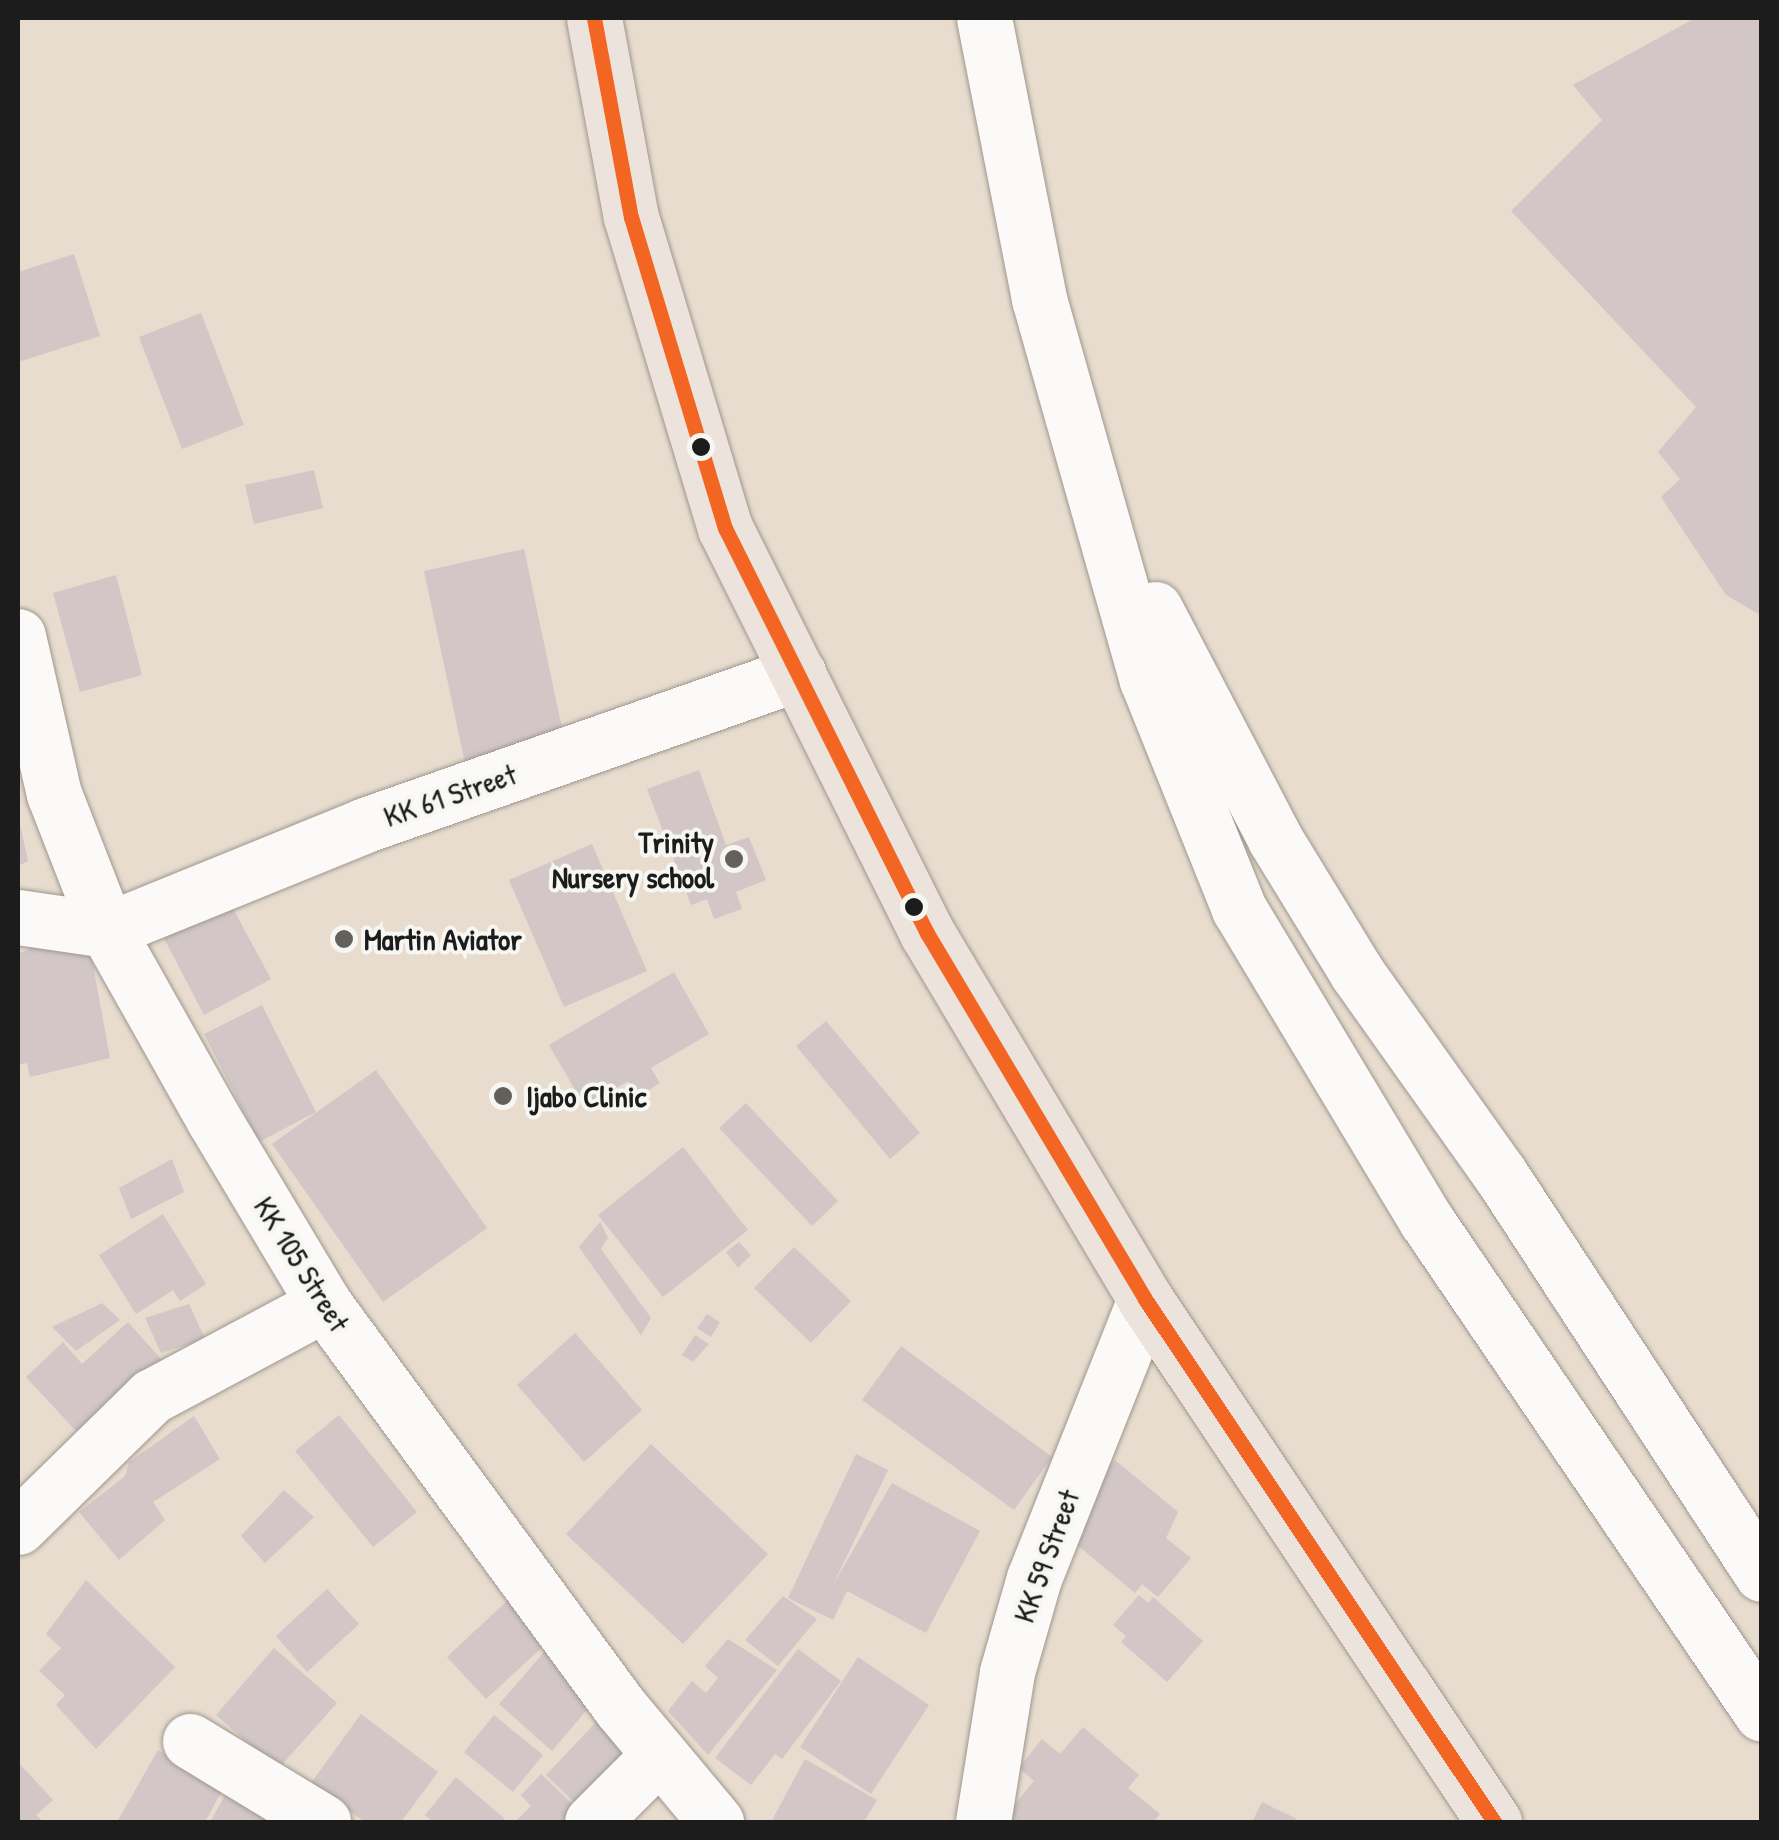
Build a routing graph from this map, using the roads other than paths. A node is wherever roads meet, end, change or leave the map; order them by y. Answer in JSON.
{"nodes":[{"id":1,"x":594,"y":18,"type":"edge"},
{"id":2,"x":984,"y":18,"type":"edge"},
{"id":3,"x":1092,"y":470,"type":"junction"},
{"id":4,"x":18,"y":636,"type":"edge"},
{"id":5,"x":798,"y":672,"type":"junction"},
{"id":6,"x":18,"y":917,"type":"edge"},
{"id":7,"x":107,"y":930,"type":"junction"},
{"id":8,"x":1145,"y":1299,"type":"junction"},
{"id":9,"x":324,"y":1304,"type":"junction"},
{"id":10,"x":18,"y":1527,"type":"edge"},
{"id":11,"x":1762,"y":1574,"type":"edge"},
{"id":12,"x":1762,"y":1714,"type":"edge"},
{"id":13,"x":190,"y":1741,"type":"dead end"},
{"id":14,"x":658,"y":1756,"type":"junction"},
{"id":15,"x":323,"y":1822,"type":"edge"},
{"id":16,"x":592,"y":1822,"type":"edge"},
{"id":17,"x":716,"y":1822,"type":"edge"},
{"id":18,"x":983,"y":1822,"type":"edge"},
{"id":19,"x":1494,"y":1822,"type":"edge"}],
"edges":[{"from":1,"to":5,"type":"main road"},
{"from":2,"to":3,"type":"street"},
{"from":3,"to":11,"type":"street"},
{"from":3,"to":12,"type":"street"},
{"from":4,"to":7,"type":"street","name":"KK 105 Street"},
{"from":5,"to":7,"type":"street","name":"KK 61 Street"},
{"from":5,"to":8,"type":"main road"},
{"from":6,"to":7,"type":"street"},
{"from":7,"to":9,"type":"street","name":"KK 105 Street"},
{"from":8,"to":18,"type":"street","name":"KK 59 Street"},
{"from":8,"to":19,"type":"main road"},
{"from":9,"to":10,"type":"street"},
{"from":9,"to":14,"type":"street","name":"KK 105 Street"},
{"from":13,"to":15,"type":"street"},
{"from":14,"to":16,"type":"street"},
{"from":14,"to":17,"type":"street","name":"KK 105 Street"}]}
